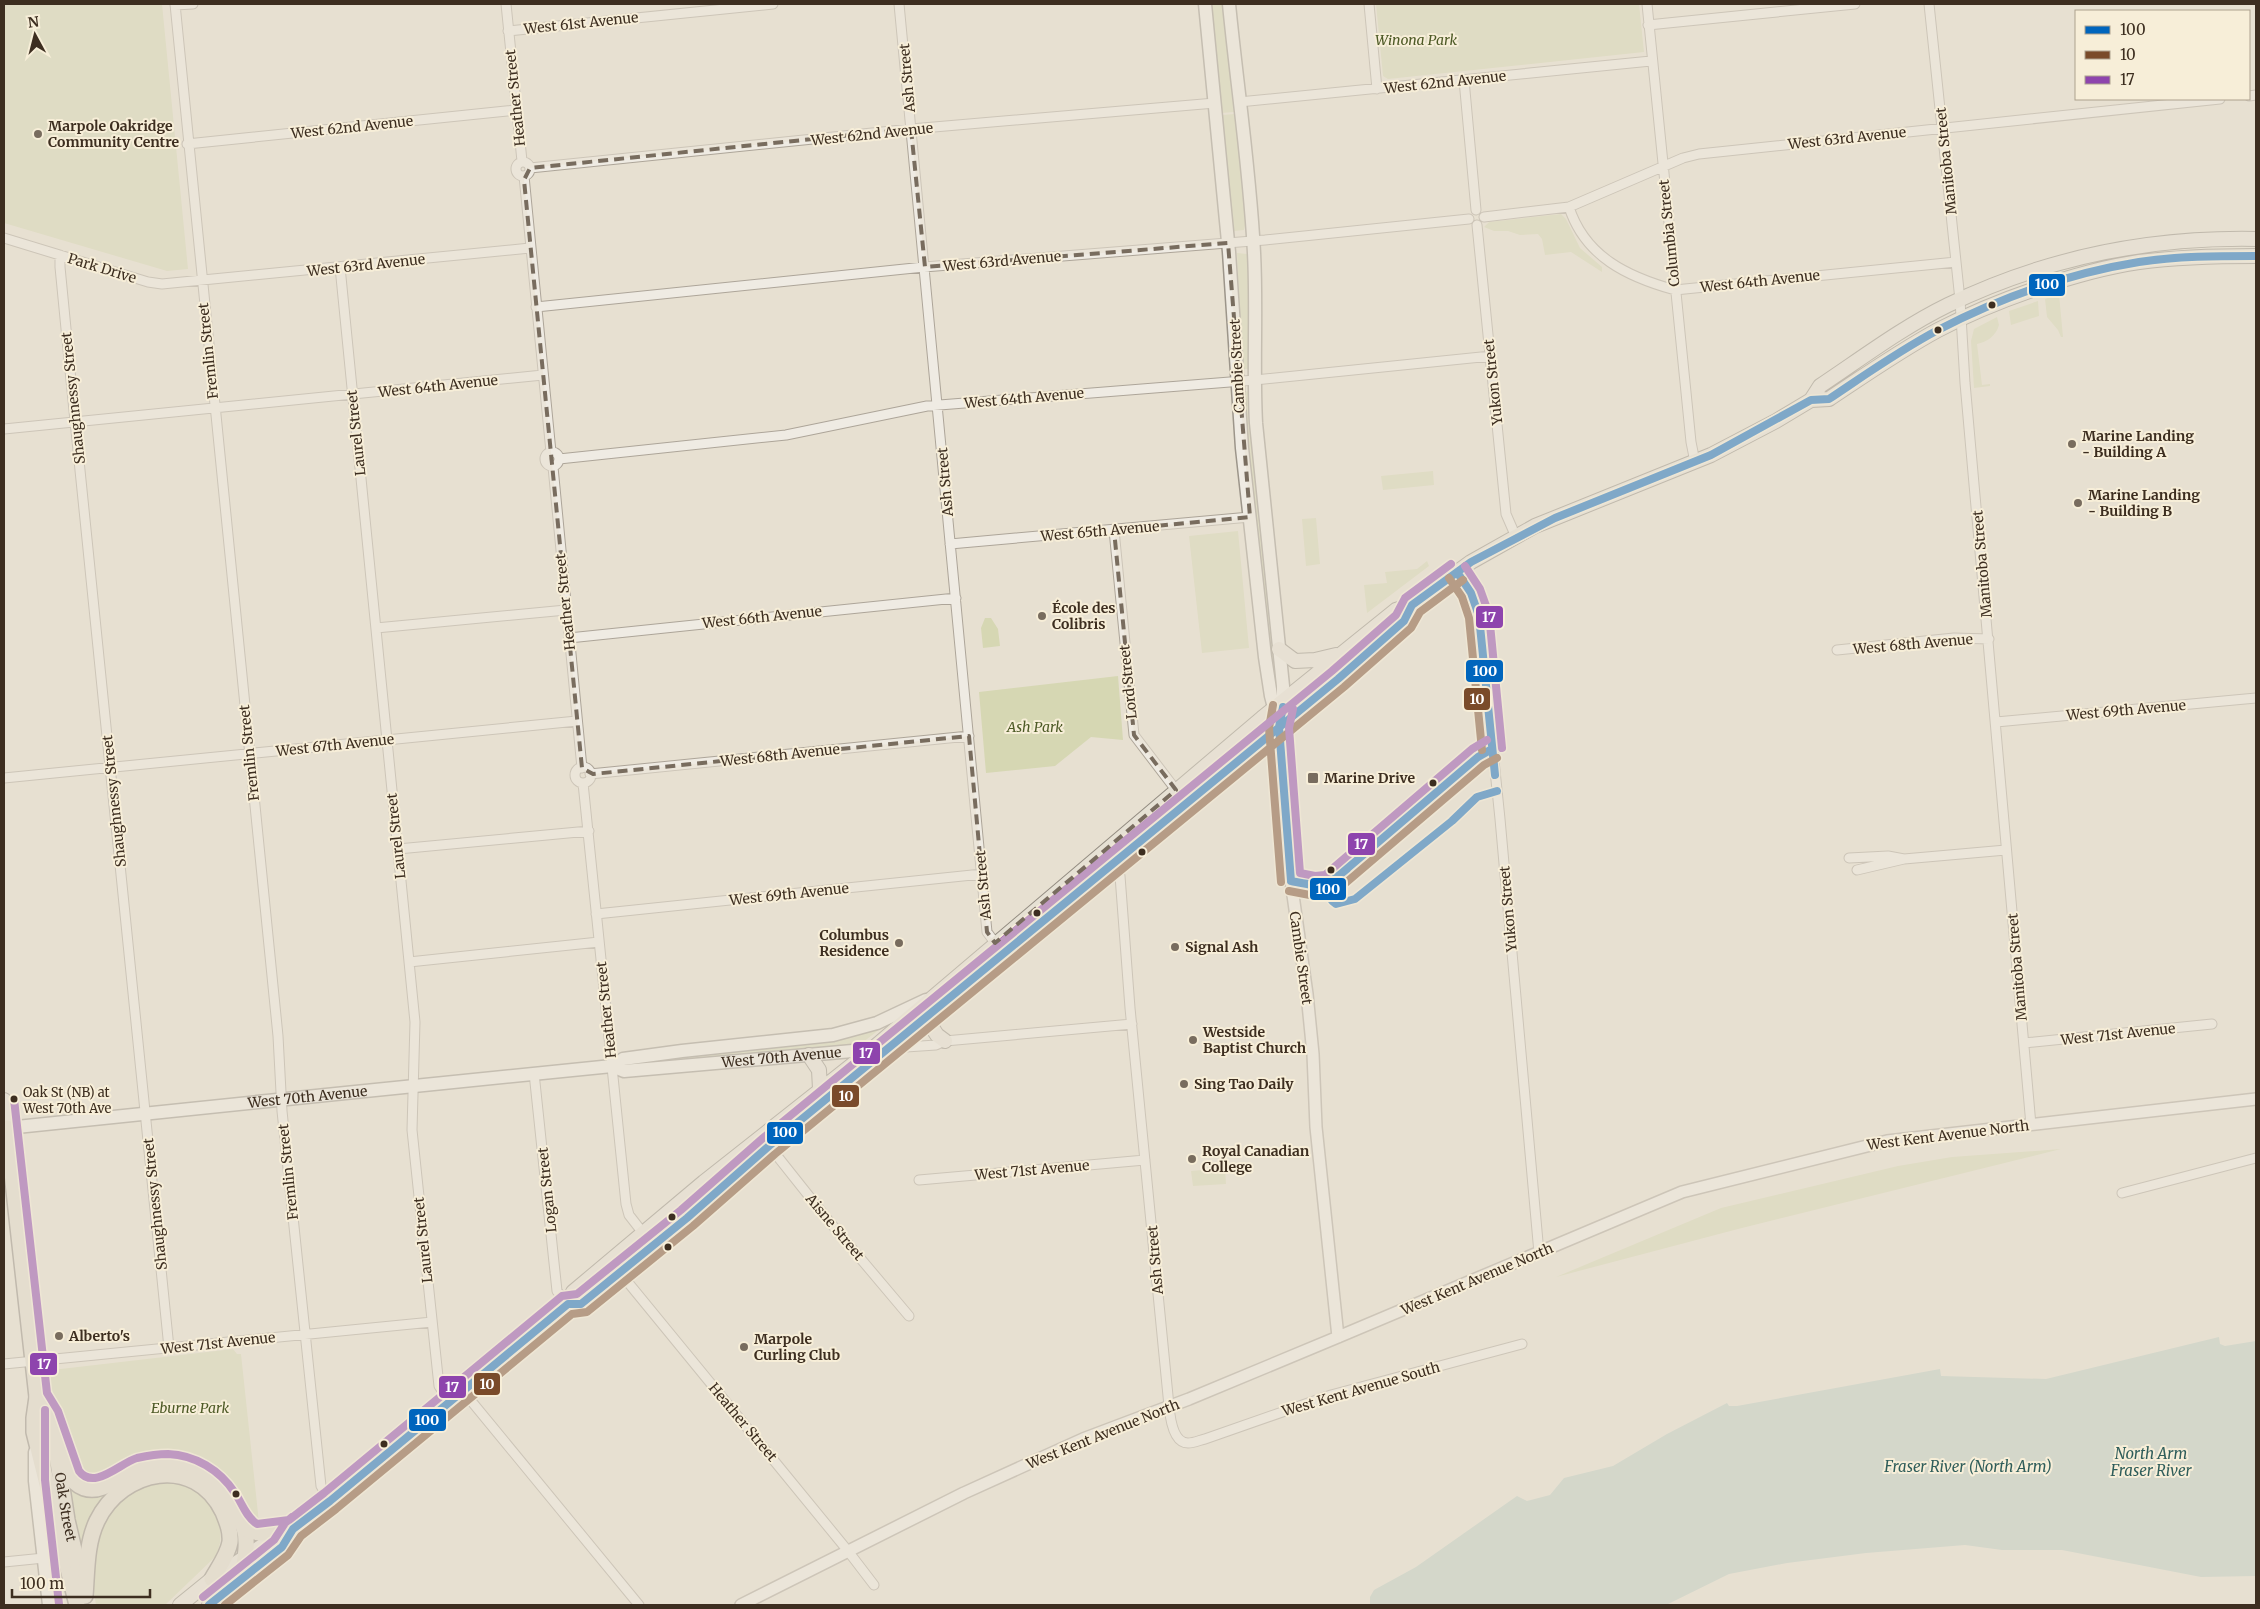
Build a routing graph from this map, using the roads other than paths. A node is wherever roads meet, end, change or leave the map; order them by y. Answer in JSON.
{"nodes":[{"id":1,"x":193,"y":4,"type":"edge"},
{"id":2,"x":506,"y":4,"type":"edge"},
{"id":3,"x":773,"y":4,"type":"edge"},
{"id":4,"x":899,"y":4,"type":"edge"},
{"id":5,"x":1205,"y":4,"type":"edge"},
{"id":6,"x":1229,"y":4,"type":"edge"},
{"id":7,"x":1369,"y":4,"type":"edge"},
{"id":8,"x":1647,"y":4,"type":"edge"},
{"id":9,"x":1854,"y":4,"type":"edge"},
{"id":10,"x":1929,"y":4,"type":"edge"},
{"id":11,"x":175,"y":5,"type":"edge"},
{"id":12,"x":1648,"y":25,"type":"junction"},
{"id":13,"x":508,"y":30,"type":"junction"},
{"id":14,"x":1651,"y":61,"type":"junction"},
{"id":15,"x":1464,"y":80,"type":"junction"},
{"id":16,"x":1377,"y":89,"type":"junction"},
{"id":17,"x":2210,"y":100,"type":"edge"},
{"id":18,"x":1239,"y":102,"type":"junction"},
{"id":19,"x":1215,"y":103,"type":"junction"},
{"id":20,"x":516,"y":110,"type":"junction"},
{"id":21,"x":1942,"y":128,"type":"junction"},
{"id":22,"x":911,"y":130,"type":"junction"},
{"id":23,"x":187,"y":144,"type":"junction"},
{"id":24,"x":522,"y":162,"type":"junction"},
{"id":25,"x":1662,"y":167,"type":"junction"},
{"id":26,"x":530,"y":168,"type":"junction"},
{"id":27,"x":524,"y":176,"type":"junction"},
{"id":28,"x":1569,"y":208,"type":"junction"},
{"id":29,"x":1476,"y":210,"type":"junction"},
{"id":30,"x":1484,"y":217,"type":"junction"},
{"id":31,"x":1469,"y":219,"type":"junction"},
{"id":32,"x":1477,"y":225,"type":"junction"},
{"id":33,"x":4,"y":238,"type":"edge"},
{"id":34,"x":2256,"y":239,"type":"edge"},
{"id":35,"x":1254,"y":241,"type":"junction"},
{"id":36,"x":1228,"y":243,"type":"junction"},
{"id":37,"x":530,"y":248,"type":"junction"},
{"id":38,"x":60,"y":255,"type":"junction"},
{"id":39,"x":2256,"y":256,"type":"edge"},
{"id":40,"x":1956,"y":262,"type":"junction"},
{"id":41,"x":340,"y":267,"type":"junction"},
{"id":42,"x":924,"y":267,"type":"junction"},
{"id":43,"x":202,"y":281,"type":"junction"},
{"id":44,"x":1675,"y":290,"type":"junction"},
{"id":45,"x":1960,"y":300,"type":"junction"},
{"id":46,"x":536,"y":306,"type":"junction"},
{"id":47,"x":1961,"y":320,"type":"junction"},
{"id":48,"x":1491,"y":356,"type":"junction"},
{"id":49,"x":543,"y":375,"type":"junction"},
{"id":50,"x":1255,"y":380,"type":"junction"},
{"id":51,"x":1237,"y":382,"type":"junction"},
{"id":52,"x":353,"y":395,"type":"junction"},
{"id":53,"x":1811,"y":400,"type":"junction"},
{"id":54,"x":937,"y":405,"type":"junction"},
{"id":55,"x":214,"y":408,"type":"junction"},
{"id":56,"x":75,"y":422,"type":"junction"},
{"id":57,"x":4,"y":429,"type":"edge"},
{"id":58,"x":551,"y":452,"type":"junction"},
{"id":59,"x":559,"y":459,"type":"junction"},
{"id":60,"x":1695,"y":462,"type":"junction"},
{"id":61,"x":552,"y":467,"type":"junction"},
{"id":62,"x":1250,"y":517,"type":"junction"},
{"id":63,"x":1114,"y":530,"type":"junction"},
{"id":64,"x":1516,"y":537,"type":"junction"},
{"id":65,"x":950,"y":544,"type":"junction"},
{"id":66,"x":1457,"y":572,"type":"junction"},
{"id":67,"x":956,"y":598,"type":"junction"},
{"id":68,"x":1412,"y":605,"type":"junction"},
{"id":69,"x":566,"y":610,"type":"junction"},
{"id":70,"x":376,"y":628,"type":"junction"},
{"id":71,"x":569,"y":638,"type":"junction"},
{"id":72,"x":1989,"y":639,"type":"junction"},
{"id":73,"x":1279,"y":649,"type":"junction"},
{"id":74,"x":1838,"y":650,"type":"dead end"},
{"id":75,"x":1342,"y":653,"type":"junction"},
{"id":76,"x":2256,"y":698,"type":"edge"},
{"id":77,"x":1279,"y":704,"type":"junction"},
{"id":78,"x":577,"y":721,"type":"junction"},
{"id":79,"x":1996,"y":722,"type":"junction"},
{"id":80,"x":1280,"y":727,"type":"junction"},
{"id":81,"x":969,"y":736,"type":"junction"},
{"id":82,"x":388,"y":740,"type":"junction"},
{"id":83,"x":249,"y":753,"type":"junction"},
{"id":84,"x":111,"y":767,"type":"junction"},
{"id":85,"x":582,"y":768,"type":"junction"},
{"id":86,"x":590,"y":774,"type":"junction"},
{"id":87,"x":4,"y":778,"type":"edge"},
{"id":88,"x":583,"y":783,"type":"junction"},
{"id":89,"x":1176,"y":790,"type":"junction"},
{"id":90,"x":589,"y":831,"type":"junction"},
{"id":91,"x":398,"y":849,"type":"junction"},
{"id":92,"x":2006,"y":850,"type":"junction"},
{"id":93,"x":1102,"y":852,"type":"junction"},
{"id":94,"x":1848,"y":858,"type":"dead end"},
{"id":95,"x":1904,"y":859,"type":"junction"},
{"id":96,"x":1113,"y":864,"type":"junction"},
{"id":97,"x":1857,"y":870,"type":"dead end"},
{"id":98,"x":982,"y":874,"type":"junction"},
{"id":99,"x":596,"y":914,"type":"junction"},
{"id":100,"x":599,"y":942,"type":"junction"},
{"id":101,"x":999,"y":948,"type":"junction"},
{"id":102,"x":409,"y":962,"type":"junction"},
{"id":103,"x":931,"y":997,"type":"junction"},
{"id":104,"x":926,"y":1018,"type":"junction"},
{"id":105,"x":1132,"y":1024,"type":"junction"},
{"id":106,"x":2212,"y":1024,"type":"dead end"},
{"id":107,"x":945,"y":1041,"type":"junction"},
{"id":108,"x":2024,"y":1044,"type":"junction"},
{"id":109,"x":890,"y":1048,"type":"junction"},
{"id":110,"x":871,"y":1050,"type":"junction"},
{"id":111,"x":810,"y":1055,"type":"junction"},
{"id":112,"x":612,"y":1066,"type":"junction"},
{"id":113,"x":534,"y":1073,"type":"junction"},
{"id":114,"x":414,"y":1085,"type":"junction"},
{"id":115,"x":820,"y":1089,"type":"junction"},
{"id":116,"x":282,"y":1098,"type":"junction"},
{"id":117,"x":2256,"y":1099,"type":"edge"},
{"id":118,"x":4,"y":1100,"type":"edge"},
{"id":119,"x":146,"y":1114,"type":"junction"},
{"id":120,"x":2031,"y":1124,"type":"junction"},
{"id":121,"x":5,"y":1128,"type":"edge"},
{"id":122,"x":765,"y":1141,"type":"junction"},
{"id":123,"x":2256,"y":1158,"type":"edge"},
{"id":124,"x":1145,"y":1160,"type":"junction"},
{"id":125,"x":919,"y":1180,"type":"dead end"},
{"id":126,"x":2122,"y":1193,"type":"dead end"},
{"id":127,"x":643,"y":1233,"type":"junction"},
{"id":128,"x":1539,"y":1253,"type":"junction"},
{"id":129,"x":610,"y":1260,"type":"junction"},
{"id":130,"x":620,"y":1272,"type":"junction"},
{"id":131,"x":568,"y":1304,"type":"junction"},
{"id":132,"x":909,"y":1316,"type":"dead end"},
{"id":133,"x":432,"y":1322,"type":"junction"},
{"id":134,"x":304,"y":1334,"type":"junction"},
{"id":135,"x":1338,"y":1338,"type":"junction"},
{"id":136,"x":1522,"y":1344,"type":"dead end"},
{"id":137,"x":169,"y":1348,"type":"junction"},
{"id":138,"x":33,"y":1362,"type":"junction"},
{"id":139,"x":4,"y":1364,"type":"edge"},
{"id":140,"x":463,"y":1391,"type":"junction"},
{"id":141,"x":37,"y":1397,"type":"junction"},
{"id":142,"x":450,"y":1402,"type":"junction"},
{"id":143,"x":1168,"y":1406,"type":"junction"},
{"id":144,"x":34,"y":1432,"type":"junction"},
{"id":145,"x":54,"y":1436,"type":"junction"},
{"id":146,"x":330,"y":1501,"type":"junction"},
{"id":147,"x":244,"y":1528,"type":"junction"},
{"id":148,"x":293,"y":1529,"type":"junction"},
{"id":149,"x":848,"y":1551,"type":"junction"},
{"id":150,"x":245,"y":1556,"type":"junction"},
{"id":151,"x":44,"y":1558,"type":"junction"},
{"id":152,"x":4,"y":1562,"type":"edge"},
{"id":153,"x":242,"y":1578,"type":"junction"},
{"id":154,"x":212,"y":1579,"type":"junction"},
{"id":155,"x":874,"y":1585,"type":"dead end"},
{"id":156,"x":82,"y":1596,"type":"edge"},
{"id":157,"x":49,"y":1605,"type":"edge"},
{"id":158,"x":180,"y":1605,"type":"edge"},
{"id":159,"x":208,"y":1605,"type":"edge"},
{"id":160,"x":639,"y":1605,"type":"edge"},
{"id":161,"x":741,"y":1605,"type":"edge"}],
"edges":[{"from":1,"to":11,"type":"street"},
{"from":2,"to":13,"type":"street","name":"Heather Street"},
{"from":3,"to":13,"type":"street","name":"West 61st Avenue"},
{"from":4,"to":22,"type":"street","name":"Ash Street"},
{"from":5,"to":19,"type":"main road","name":"Cambie Street"},
{"from":6,"to":18,"type":"main road","name":"Cambie Street"},
{"from":7,"to":16,"type":"street"},
{"from":8,"to":12,"type":"street","name":"Columbia Street"},
{"from":9,"to":12,"type":"street"},
{"from":10,"to":21,"type":"street","name":"Manitoba Street"},
{"from":11,"to":23,"type":"street","name":"Fremlin Street"},
{"from":12,"to":14,"type":"street","name":"Columbia Street"},
{"from":13,"to":20,"type":"street","name":"Heather Street"},
{"from":14,"to":15,"type":"street","name":"West 62nd Avenue"},
{"from":14,"to":25,"type":"street","name":"Columbia Street"},
{"from":15,"to":16,"type":"street","name":"West 62nd Avenue"},
{"from":15,"to":29,"type":"street"},
{"from":16,"to":18,"type":"street","name":"West 62nd Avenue"},
{"from":17,"to":21,"type":"street","name":"West 63rd Avenue"},
{"from":18,"to":35,"type":"main road","name":"Cambie Street"},
{"from":19,"to":22,"type":"street","name":"West 62nd Avenue"},
{"from":19,"to":36,"type":"main road","name":"Cambie Street"},
{"from":20,"to":23,"type":"street","name":"West 62nd Avenue"},
{"from":20,"to":24,"type":"street","name":"Heather Street"},
{"from":21,"to":25,"type":"street","name":"West 63rd Avenue"},
{"from":21,"to":40,"type":"street","name":"Manitoba Street"},
{"from":22,"to":26,"type":"street","name":"West 62nd Avenue"},
{"from":22,"to":42,"type":"street","name":"Ash Street"},
{"from":23,"to":43,"type":"street","name":"Fremlin Street"},
{"from":24,"to":26,"type":"street"},
{"from":24,"to":27,"type":"street"},
{"from":25,"to":28,"type":"street","name":"West 63rd Avenue"},
{"from":25,"to":44,"type":"street","name":"Columbia Street"},
{"from":26,"to":27,"type":"street"},
{"from":27,"to":37,"type":"street"},
{"from":28,"to":30,"type":"street","name":"West 63rd Avenue"},
{"from":28,"to":44,"type":"street","name":"West 64th Avenue"},
{"from":29,"to":30,"type":"street"},
{"from":29,"to":31,"type":"street"},
{"from":30,"to":32,"type":"street"},
{"from":31,"to":32,"type":"street"},
{"from":31,"to":35,"type":"street","name":"West 63rd Avenue"},
{"from":32,"to":48,"type":"street","name":"Yukon Street"},
{"from":33,"to":38,"type":"street","name":"Park Drive"},
{"from":34,"to":45,"type":"main road"},
{"from":35,"to":36,"type":"street","name":"West 63rd Avenue"},
{"from":35,"to":50,"type":"main road","name":"Cambie Street"},
{"from":36,"to":42,"type":"street","name":"West 63rd Avenue"},
{"from":36,"to":51,"type":"main road","name":"Cambie Street"},
{"from":37,"to":41,"type":"street","name":"West 63rd Avenue"},
{"from":37,"to":46,"type":"street"},
{"from":38,"to":43,"type":"street","name":"Park Drive"},
{"from":38,"to":56,"type":"street","name":"Shaughnessy Street"},
{"from":39,"to":47,"type":"main road"},
{"from":40,"to":44,"type":"street","name":"West 64th Avenue"},
{"from":40,"to":45,"type":"street","name":"Manitoba Street"},
{"from":41,"to":43,"type":"street","name":"West 63rd Avenue"},
{"from":41,"to":52,"type":"street","name":"Laurel Street"},
{"from":42,"to":46,"type":"street","name":"West 63rd Avenue"},
{"from":42,"to":54,"type":"street","name":"Ash Street"},
{"from":43,"to":55,"type":"street","name":"Fremlin Street"},
{"from":44,"to":60,"type":"street","name":"Columbia Street"},
{"from":45,"to":47,"type":"street","name":"Manitoba Street"},
{"from":45,"to":53,"type":"main road"},
{"from":46,"to":49,"type":"street"},
{"from":47,"to":53,"type":"main road"},
{"from":47,"to":72,"type":"street","name":"Manitoba Street"},
{"from":48,"to":50,"type":"street","name":"West 64th Avenue"},
{"from":48,"to":64,"type":"street","name":"Yukon Street"},
{"from":49,"to":52,"type":"street","name":"West 64th Avenue"},
{"from":49,"to":58,"type":"street"},
{"from":50,"to":51,"type":"street","name":"West 64th Avenue"},
{"from":50,"to":73,"type":"main road","name":"Cambie Street"},
{"from":51,"to":54,"type":"street","name":"West 64th Avenue"},
{"from":51,"to":62,"type":"main road","name":"Cambie Street"},
{"from":52,"to":55,"type":"street","name":"West 64th Avenue"},
{"from":52,"to":70,"type":"street","name":"Laurel Street"},
{"from":53,"to":60,"type":"main road"},
{"from":54,"to":59,"type":"street","name":"West 64th Avenue"},
{"from":54,"to":65,"type":"street","name":"Ash Street"},
{"from":55,"to":56,"type":"street","name":"West 64th Avenue"},
{"from":55,"to":83,"type":"street","name":"Fremlin Street"},
{"from":56,"to":57,"type":"street","name":"West 64th Avenue"},
{"from":56,"to":84,"type":"street","name":"Shaughnessy Street"},
{"from":58,"to":59,"type":"street"},
{"from":58,"to":61,"type":"street"},
{"from":59,"to":61,"type":"street"},
{"from":60,"to":64,"type":"main road"},
{"from":61,"to":69,"type":"street","name":"Heather Street"},
{"from":62,"to":63,"type":"street","name":"West 65th Avenue"},
{"from":62,"to":77,"type":"main road","name":"Cambie Street"},
{"from":63,"to":65,"type":"street","name":"West 65th Avenue"},
{"from":63,"to":89,"type":"street","name":"Lord Street"},
{"from":64,"to":66,"type":"main road"},
{"from":65,"to":67,"type":"street","name":"Ash Street"},
{"from":66,"to":68,"type":"main road"},
{"from":66,"to":128,"type":"street","name":"Yukon Street"},
{"from":67,"to":71,"type":"street","name":"West 66th Avenue"},
{"from":67,"to":81,"type":"street","name":"Ash Street"},
{"from":68,"to":75,"type":"main road"},
{"from":68,"to":80,"type":"main road"},
{"from":69,"to":70,"type":"street"},
{"from":69,"to":71,"type":"street","name":"Heather Street"},
{"from":70,"to":82,"type":"street","name":"Laurel Street"},
{"from":71,"to":78,"type":"street","name":"Heather Street"},
{"from":72,"to":74,"type":"street","name":"West 68th Avenue"},
{"from":72,"to":79,"type":"street","name":"Manitoba Street"},
{"from":73,"to":75,"type":"main road"},
{"from":73,"to":77,"type":"main road","name":"Cambie Street"},
{"from":75,"to":77,"type":"main road"},
{"from":76,"to":79,"type":"street","name":"West 69th Avenue"},
{"from":77,"to":80,"type":"main road","name":"Cambie Street"},
{"from":77,"to":89,"type":"main road"},
{"from":78,"to":82,"type":"street","name":"West 67th Avenue"},
{"from":78,"to":85,"type":"street","name":"Heather Street"},
{"from":79,"to":92,"type":"street","name":"Manitoba Street"},
{"from":80,"to":96,"type":"main road"},
{"from":80,"to":135,"type":"street","name":"Cambie Street"},
{"from":81,"to":86,"type":"street","name":"West 68th Avenue"},
{"from":81,"to":98,"type":"street","name":"Ash Street"},
{"from":82,"to":83,"type":"street","name":"West 67th Avenue"},
{"from":82,"to":91,"type":"street","name":"Laurel Street"},
{"from":83,"to":84,"type":"street","name":"West 67th Avenue"},
{"from":83,"to":116,"type":"street","name":"Fremlin Street"},
{"from":84,"to":87,"type":"street","name":"West 67th Avenue"},
{"from":84,"to":119,"type":"street","name":"Shaughnessy Street"},
{"from":85,"to":86,"type":"street"},
{"from":85,"to":88,"type":"street"},
{"from":86,"to":88,"type":"street"},
{"from":88,"to":90,"type":"street","name":"Heather Street"},
{"from":89,"to":93,"type":"main road"},
{"from":90,"to":91,"type":"street"},
{"from":90,"to":99,"type":"street","name":"Heather Street"},
{"from":91,"to":102,"type":"street","name":"Laurel Street"},
{"from":92,"to":95,"type":"street"},
{"from":92,"to":108,"type":"street","name":"Manitoba Street"},
{"from":93,"to":96,"type":"street","name":"Ash Street"},
{"from":93,"to":101,"type":"main road"},
{"from":94,"to":95,"type":"street"},
{"from":95,"to":97,"type":"street"},
{"from":96,"to":101,"type":"main road"},
{"from":96,"to":105,"type":"street","name":"Ash Street"},
{"from":98,"to":99,"type":"street","name":"West 69th Avenue"},
{"from":98,"to":101,"type":"street","name":"Ash Street"},
{"from":99,"to":100,"type":"street","name":"Heather Street"},
{"from":100,"to":102,"type":"street"},
{"from":100,"to":112,"type":"street","name":"Heather Street"},
{"from":101,"to":103,"type":"main road"},
{"from":101,"to":104,"type":"main road"},
{"from":102,"to":114,"type":"street","name":"Laurel Street"},
{"from":103,"to":110,"type":"main road"},
{"from":103,"to":112,"type":"main road","name":"West 70th Avenue"},
{"from":104,"to":107,"type":"main road"},
{"from":104,"to":109,"type":"main road"},
{"from":105,"to":107,"type":"street","name":"West 70th Avenue"},
{"from":105,"to":124,"type":"street","name":"Ash Street"},
{"from":106,"to":108,"type":"street","name":"West 71st Avenue"},
{"from":107,"to":109,"type":"street","name":"West 70th Avenue"},
{"from":108,"to":120,"type":"street","name":"Manitoba Street"},
{"from":109,"to":110,"type":"main road","name":"West 70th Avenue"},
{"from":109,"to":122,"type":"main road"},
{"from":110,"to":111,"type":"main road","name":"West 70th Avenue"},
{"from":110,"to":115,"type":"main road"},
{"from":111,"to":112,"type":"main road","name":"West 70th Avenue"},
{"from":111,"to":115,"type":"main road"},
{"from":112,"to":113,"type":"main road","name":"West 70th Avenue"},
{"from":112,"to":127,"type":"street","name":"Heather Street"},
{"from":113,"to":114,"type":"main road","name":"West 70th Avenue"},
{"from":113,"to":131,"type":"street","name":"Logan Street"},
{"from":114,"to":116,"type":"main road","name":"West 70th Avenue"},
{"from":114,"to":133,"type":"street","name":"Laurel Street"},
{"from":115,"to":122,"type":"main road"},
{"from":116,"to":119,"type":"main road","name":"West 70th Avenue"},
{"from":116,"to":134,"type":"street","name":"Fremlin Street"},
{"from":117,"to":120,"type":"street","name":"West Kent Avenue North"},
{"from":118,"to":121,"type":"main road","name":"Oak Street"},
{"from":119,"to":121,"type":"main road","name":"West 70th Avenue"},
{"from":119,"to":137,"type":"street","name":"Shaughnessy Street"},
{"from":120,"to":128,"type":"street","name":"West Kent Avenue North"},
{"from":121,"to":138,"type":"highway","name":"Oak Street"},
{"from":122,"to":127,"type":"main road"},
{"from":122,"to":130,"type":"main road"},
{"from":122,"to":132,"type":"street","name":"Aisne Street"},
{"from":123,"to":126,"type":"street"},
{"from":124,"to":125,"type":"street","name":"West 71st Avenue"},
{"from":124,"to":143,"type":"street","name":"Ash Street"},
{"from":127,"to":129,"type":"main road"},
{"from":128,"to":135,"type":"street","name":"West Kent Avenue North"},
{"from":129,"to":130,"type":"street","name":"Heather Street"},
{"from":129,"to":131,"type":"main road"},
{"from":130,"to":131,"type":"main road"},
{"from":130,"to":149,"type":"street","name":"Heather Street"},
{"from":131,"to":140,"type":"main road"},
{"from":133,"to":134,"type":"street","name":"West 71st Avenue"},
{"from":133,"to":142,"type":"street","name":"Laurel Street"},
{"from":134,"to":137,"type":"street","name":"West 71st Avenue"},
{"from":134,"to":146,"type":"street","name":"Fremlin Street"},
{"from":135,"to":143,"type":"street","name":"West Kent Avenue North"},
{"from":136,"to":143,"type":"street","name":"West Kent Avenue South"},
{"from":137,"to":138,"type":"street","name":"West 71st Avenue"},
{"from":138,"to":139,"type":"street","name":"West 71st Avenue"},
{"from":138,"to":141,"type":"highway","name":"Oak Street"},
{"from":140,"to":142,"type":"main road"},
{"from":140,"to":160,"type":"street"},
{"from":141,"to":144,"type":"highway","name":"Oak Street"},
{"from":141,"to":145,"type":"highway","name":"Oak Street"},
{"from":142,"to":146,"type":"main road"},
{"from":143,"to":149,"type":"street","name":"West Kent Avenue North"},
{"from":144,"to":151,"type":"main road","name":"Oak Street"},
{"from":144,"to":156,"type":"highway","name":"Oak Street"},
{"from":145,"to":147,"type":"highway"},
{"from":145,"to":156,"type":"highway","name":"Oak Street"},
{"from":146,"to":148,"type":"main road"},
{"from":147,"to":148,"type":"highway"},
{"from":147,"to":150,"type":"highway"},
{"from":148,"to":150,"type":"main road"},
{"from":148,"to":153,"type":"main road"},
{"from":149,"to":155,"type":"street","name":"Heather Street"},
{"from":149,"to":161,"type":"street","name":"West Kent Avenue North"},
{"from":150,"to":153,"type":"highway"},
{"from":150,"to":154,"type":"main road"},
{"from":151,"to":152,"type":"street"},
{"from":151,"to":157,"type":"main road","name":"Oak Street"},
{"from":153,"to":159,"type":"main road"},
{"from":154,"to":156,"type":"highway"},
{"from":154,"to":158,"type":"main road"}]}
